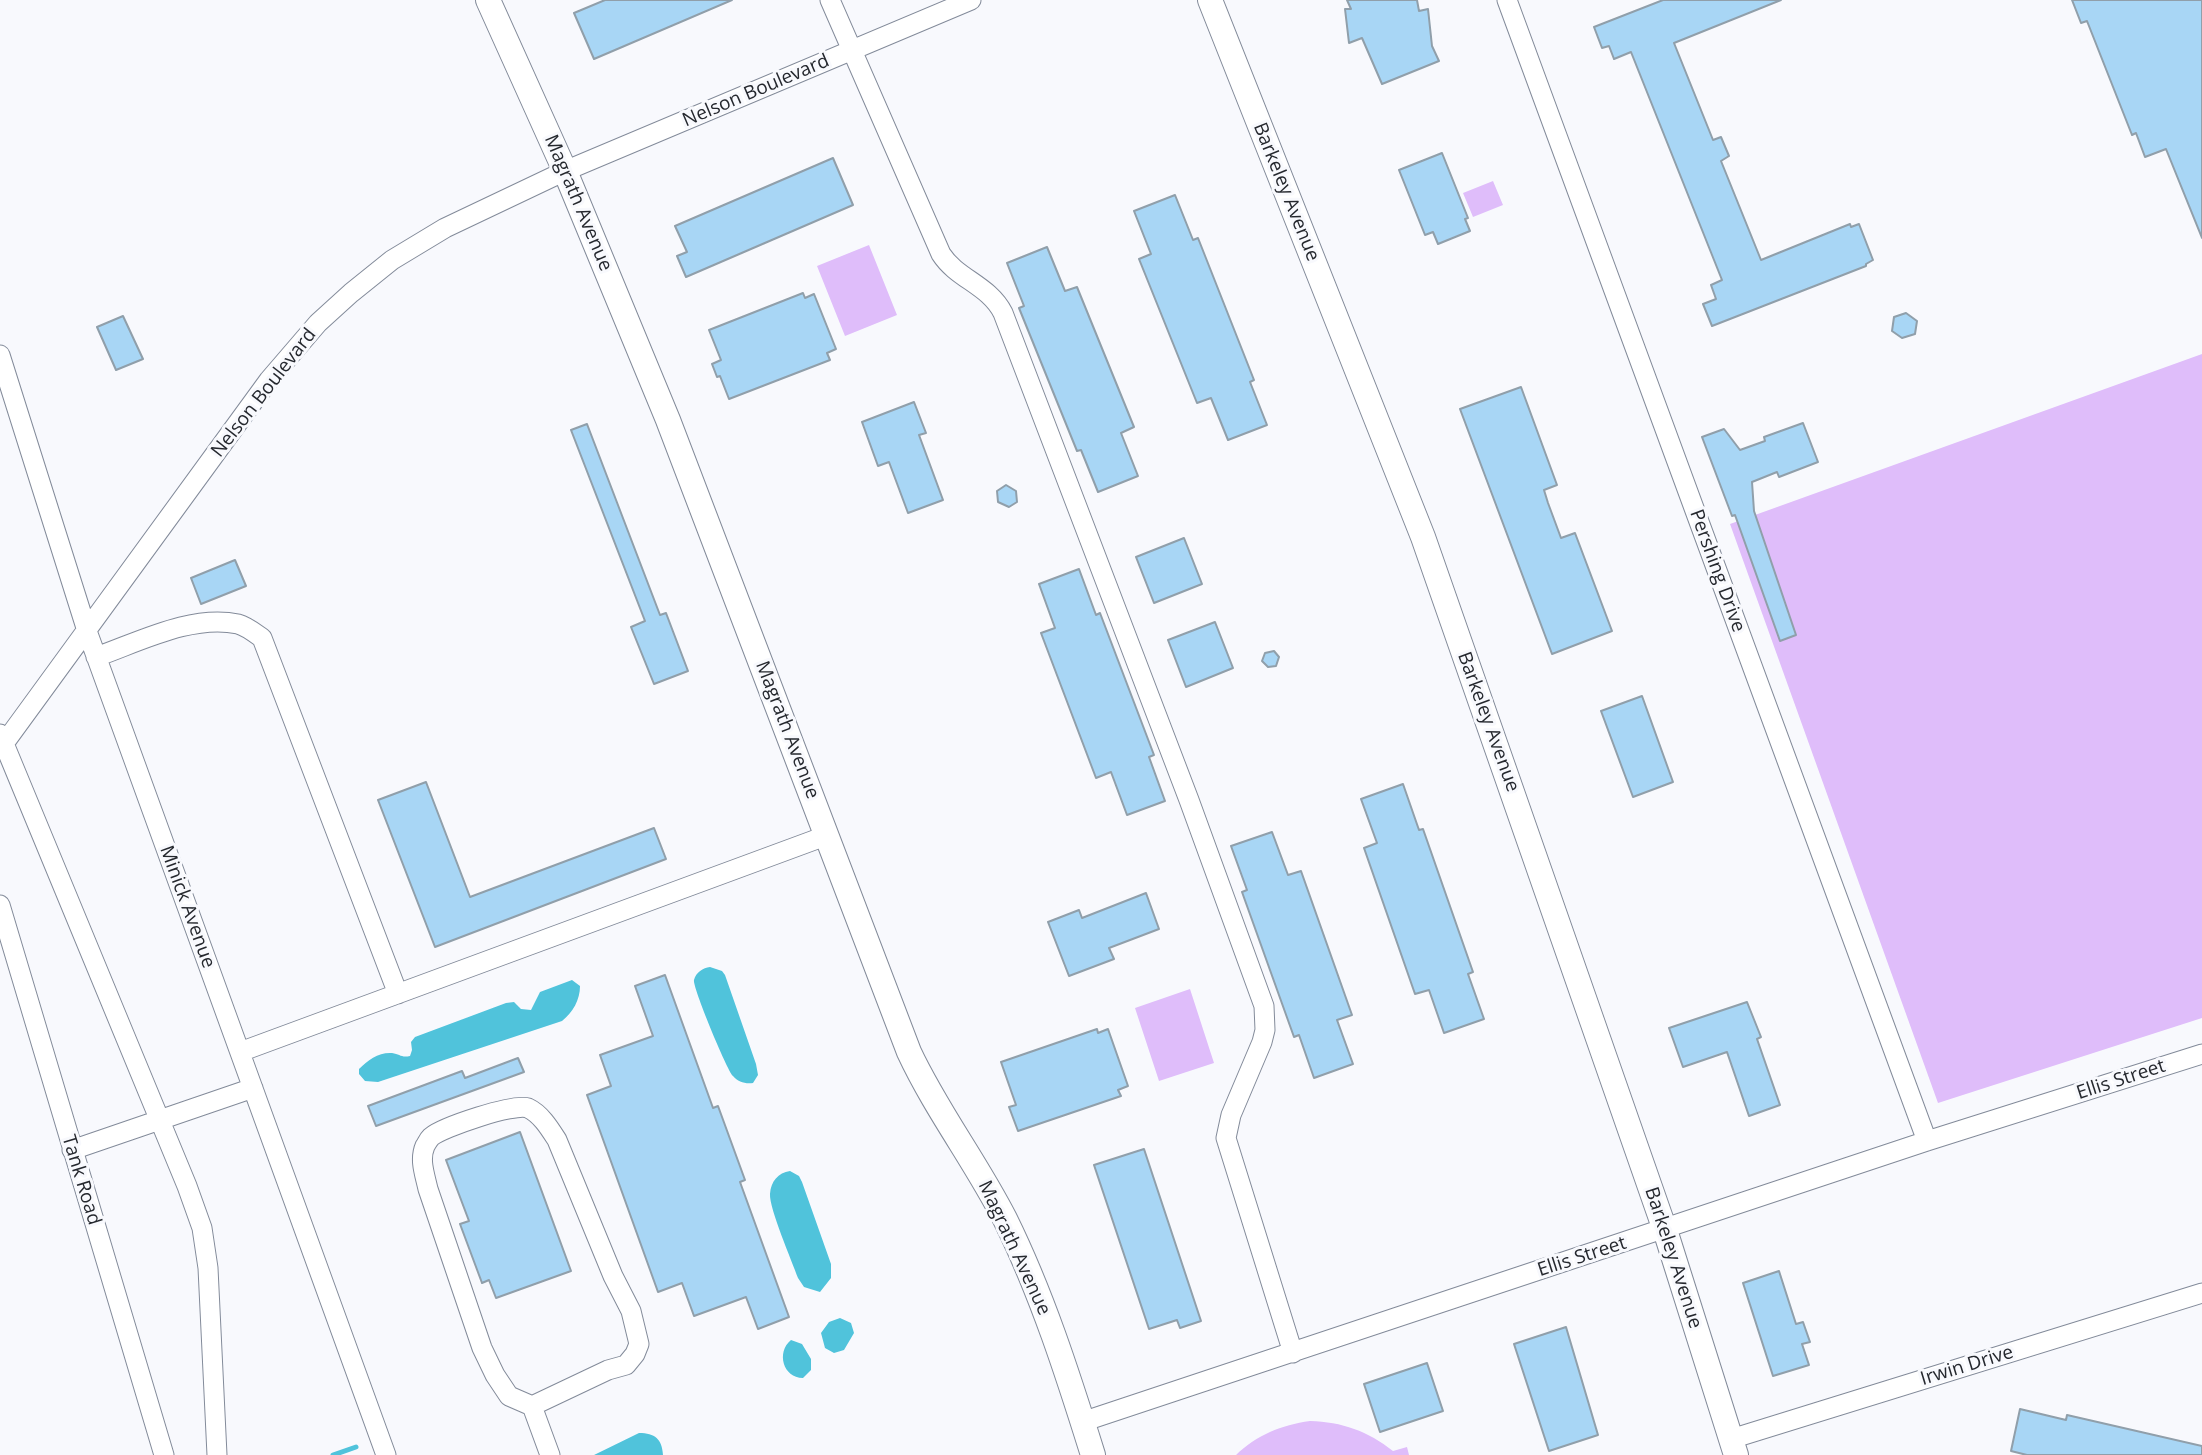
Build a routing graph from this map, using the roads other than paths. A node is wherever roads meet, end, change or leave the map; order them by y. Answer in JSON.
{"nodes":[{"id":1,"x":488,"y":0,"type":"edge"},
{"id":2,"x":830,"y":0,"type":"edge"},
{"id":3,"x":971,"y":0,"type":"edge"},
{"id":4,"x":1210,"y":0,"type":"edge"},
{"id":5,"x":1507,"y":0,"type":"edge"},
{"id":6,"x":852,"y":50,"type":"junction"},
{"id":7,"x":565,"y":171,"type":"junction"},
{"id":8,"x":0,"y":355,"type":"edge"},
{"id":9,"x":87,"y":631,"type":"junction"},
{"id":10,"x":96,"y":657,"type":"junction"},
{"id":11,"x":1,"y":742,"type":"edge"},
{"id":12,"x":828,"y":835,"type":"junction"},
{"id":13,"x":0,"y":905,"type":"edge"},
{"id":14,"x":398,"y":993,"type":"junction"},
{"id":15,"x":240,"y":1052,"type":"junction"},
{"id":16,"x":2202,"y":1054,"type":"edge"},
{"id":17,"x":253,"y":1088,"type":"junction"},
{"id":18,"x":160,"y":1120,"type":"junction"},
{"id":19,"x":1927,"y":1141,"type":"junction"},
{"id":20,"x":72,"y":1150,"type":"junction"},
{"id":21,"x":1665,"y":1230,"type":"junction"},
{"id":22,"x":2202,"y":1293,"type":"edge"},
{"id":23,"x":1293,"y":1353,"type":"junction"},
{"id":24,"x":532,"y":1406,"type":"junction"},
{"id":25,"x":1083,"y":1422,"type":"junction"},
{"id":26,"x":1734,"y":1447,"type":"edge"},
{"id":27,"x":164,"y":1455,"type":"edge"},
{"id":28,"x":217,"y":1455,"type":"edge"},
{"id":29,"x":386,"y":1455,"type":"edge"},
{"id":30,"x":550,"y":1455,"type":"edge"},
{"id":31,"x":1093,"y":1455,"type":"edge"}],
"edges":[{"from":1,"to":7,"type":"main road","name":"Magrath Avenue"},
{"from":2,"to":6,"type":"street"},
{"from":3,"to":6,"type":"street","name":"Nelson Boulevard"},
{"from":4,"to":21,"type":"main road","name":"Barkeley Avenue"},
{"from":5,"to":19,"type":"street","name":"Pershing Drive"},
{"from":6,"to":7,"type":"street","name":"Nelson Boulevard"},
{"from":6,"to":23,"type":"street"},
{"from":7,"to":9,"type":"street","name":"Nelson Boulevard"},
{"from":7,"to":12,"type":"main road","name":"Magrath Avenue"},
{"from":8,"to":9,"type":"street","name":"Minick Avenue"},
{"from":9,"to":10,"type":"street","name":"Minick Avenue"},
{"from":9,"to":11,"type":"street","name":"Nelson Boulevard"},
{"from":10,"to":14,"type":"street"},
{"from":10,"to":15,"type":"street","name":"Minick Avenue"},
{"from":11,"to":18,"type":"street"},
{"from":12,"to":14,"type":"street"},
{"from":12,"to":25,"type":"main road","name":"Magrath Avenue"},
{"from":13,"to":20,"type":"street","name":"Tank Road"},
{"from":14,"to":15,"type":"street"},
{"from":15,"to":17,"type":"street","name":"Minick Avenue"},
{"from":16,"to":19,"type":"street","name":"Ellis Street"},
{"from":17,"to":18,"type":"street"},
{"from":17,"to":29,"type":"street","name":"Minick Avenue"},
{"from":18,"to":20,"type":"street"},
{"from":18,"to":28,"type":"street"},
{"from":19,"to":21,"type":"street","name":"Ellis Street"},
{"from":20,"to":27,"type":"street","name":"Tank Road"},
{"from":21,"to":23,"type":"street","name":"Ellis Street"},
{"from":21,"to":26,"type":"main road","name":"Barkeley Avenue"},
{"from":22,"to":26,"type":"street","name":"Irwin Drive"},
{"from":23,"to":25,"type":"street","name":"Ellis Street"},
{"from":24,"to":24,"type":"street"},
{"from":24,"to":30,"type":"street"},
{"from":25,"to":31,"type":"main road","name":"Magrath Avenue"}]}
